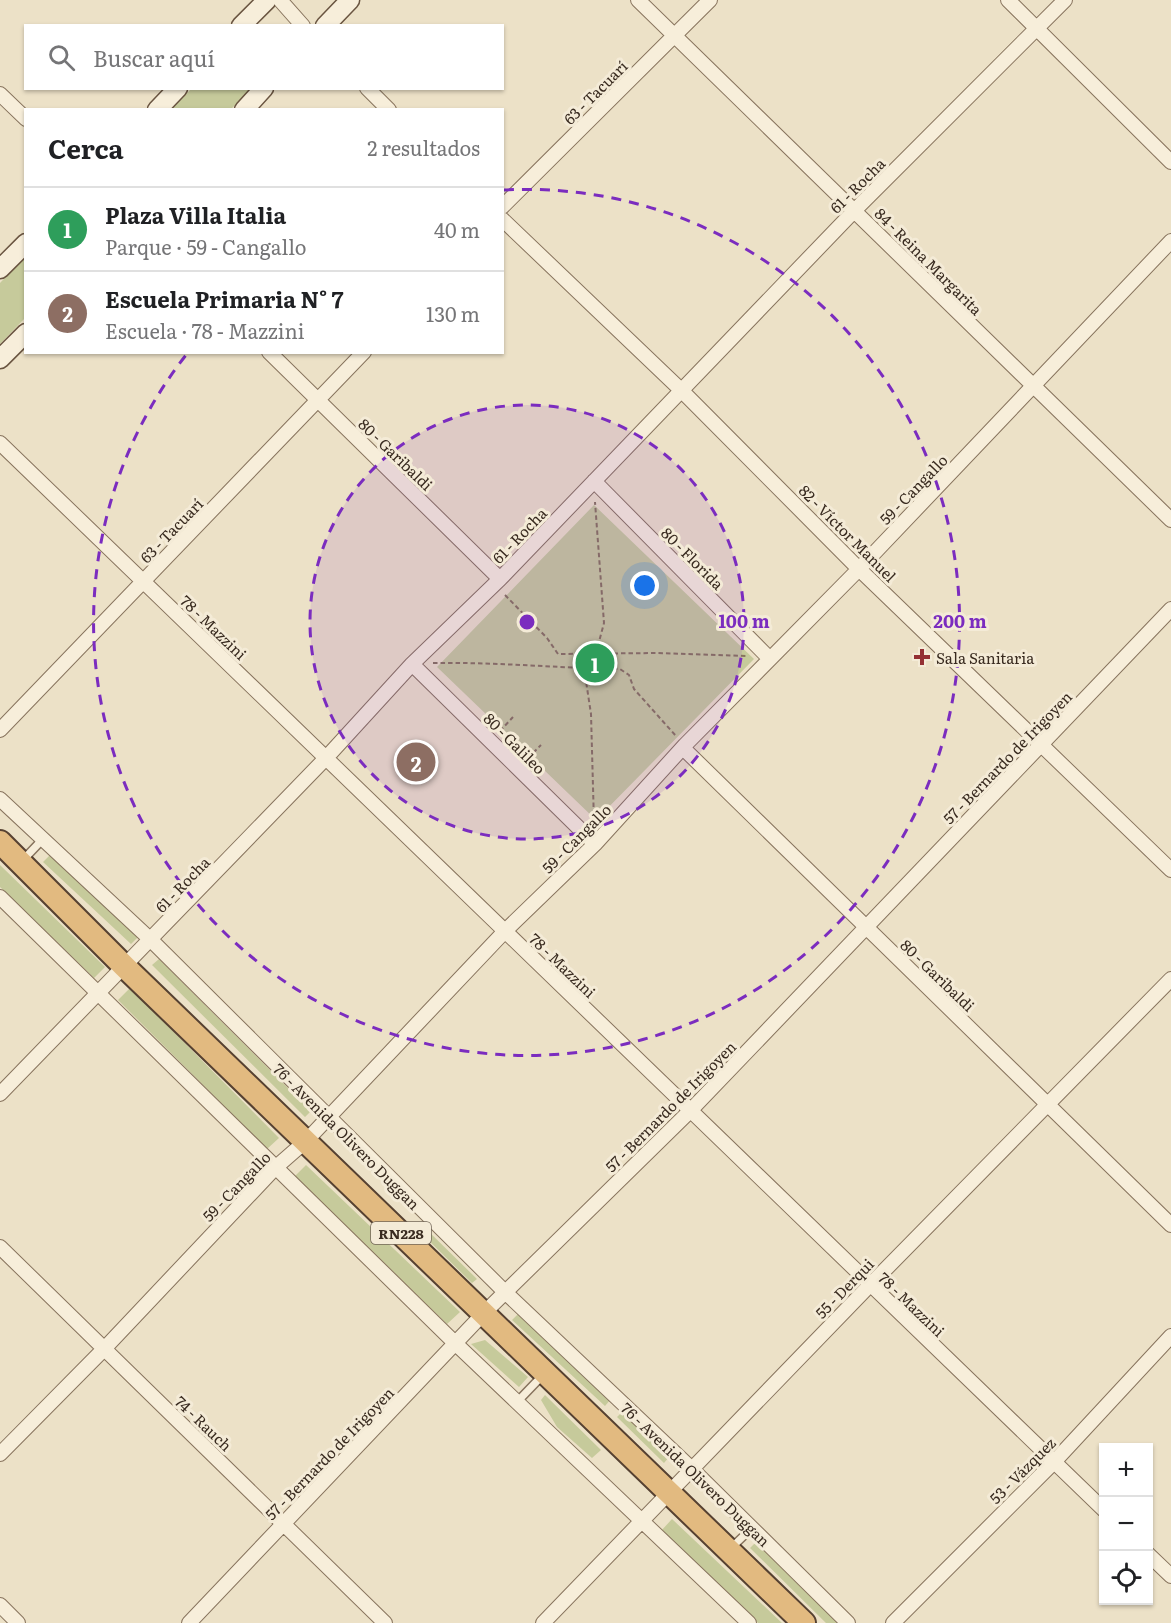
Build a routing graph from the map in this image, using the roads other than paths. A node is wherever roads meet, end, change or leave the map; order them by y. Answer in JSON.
{"nodes":[{"id":1,"x":267,"y":0,"type":"edge"},
{"id":2,"x":280,"y":0,"type":"edge"},
{"id":3,"x":350,"y":0,"type":"edge"},
{"id":4,"x":638,"y":0,"type":"edge"},
{"id":5,"x":710,"y":0,"type":"edge"},
{"id":6,"x":1008,"y":0,"type":"edge"},
{"id":7,"x":1065,"y":0,"type":"edge"},
{"id":8,"x":244,"y":24,"type":"edge"},
{"id":9,"x":301,"y":24,"type":"edge"},
{"id":10,"x":327,"y":24,"type":"edge"},
{"id":11,"x":1037,"y":28,"type":"junction"},
{"id":12,"x":675,"y":36,"type":"junction"},
{"id":13,"x":176,"y":90,"type":"edge"},
{"id":14,"x":262,"y":90,"type":"edge"},
{"id":15,"x":369,"y":90,"type":"edge"},
{"id":16,"x":0,"y":94,"type":"edge"},
{"id":17,"x":159,"y":108,"type":"edge"},
{"id":18,"x":246,"y":108,"type":"edge"},
{"id":19,"x":387,"y":108,"type":"edge"},
{"id":20,"x":24,"y":117,"type":"edge"},
{"id":21,"x":1171,"y":162,"type":"edge"},
{"id":22,"x":504,"y":205,"type":"edge"},
{"id":23,"x":855,"y":210,"type":"junction"},
{"id":24,"x":504,"y":221,"type":"edge"},
{"id":25,"x":1171,"y":241,"type":"edge"},
{"id":26,"x":24,"y":245,"type":"edge"},
{"id":27,"x":0,"y":269,"type":"edge"},
{"id":28,"x":24,"y":335,"type":"edge"},
{"id":29,"x":271,"y":354,"type":"edge"},
{"id":30,"x":362,"y":354,"type":"edge"},
{"id":31,"x":0,"y":359,"type":"edge"},
{"id":32,"x":1033,"y":386,"type":"junction"},
{"id":33,"x":681,"y":390,"type":"junction"},
{"id":34,"x":318,"y":400,"type":"junction"},
{"id":35,"x":0,"y":443,"type":"edge"},
{"id":36,"x":594,"y":481,"type":"junction"},
{"id":37,"x":1171,"y":520,"type":"edge"},
{"id":38,"x":859,"y":569,"type":"junction"},
{"id":39,"x":497,"y":582,"type":"junction"},
{"id":40,"x":143,"y":583,"type":"junction"},
{"id":41,"x":1171,"y":609,"type":"edge"},
{"id":42,"x":768,"y":657,"type":"junction"},
{"id":43,"x":412,"y":664,"type":"junction"},
{"id":44,"x":0,"y":730,"type":"edge"},
{"id":45,"x":1043,"y":744,"type":"junction"},
{"id":46,"x":684,"y":747,"type":"junction"},
{"id":47,"x":326,"y":758,"type":"junction"},
{"id":48,"x":0,"y":799,"type":"edge"},
{"id":49,"x":42,"y":840,"type":"junction"},
{"id":50,"x":0,"y":842,"type":"edge"},
{"id":51,"x":595,"y":844,"type":"junction"},
{"id":52,"x":21,"y":862,"type":"junction"},
{"id":53,"x":1171,"y":870,"type":"edge"},
{"id":54,"x":0,"y":897,"type":"edge"},
{"id":55,"x":866,"y":928,"type":"junction"},
{"id":56,"x":505,"y":931,"type":"junction"},
{"id":57,"x":151,"y":940,"type":"junction"},
{"id":58,"x":125,"y":967,"type":"junction"},
{"id":59,"x":1171,"y":979,"type":"edge"},
{"id":60,"x":99,"y":993,"type":"junction"},
{"id":61,"x":0,"y":1095,"type":"edge"},
{"id":62,"x":1048,"y":1105,"type":"junction"},
{"id":63,"x":690,"y":1111,"type":"junction"},
{"id":64,"x":327,"y":1117,"type":"junction"},
{"id":65,"x":307,"y":1140,"type":"junction"},
{"id":66,"x":275,"y":1168,"type":"junction"},
{"id":67,"x":1171,"y":1225,"type":"edge"},
{"id":68,"x":0,"y":1247,"type":"edge"},
{"id":69,"x":869,"y":1286,"type":"junction"},
{"id":70,"x":505,"y":1292,"type":"junction"},
{"id":71,"x":483,"y":1314,"type":"junction"},
{"id":72,"x":1171,"y":1336,"type":"edge"},
{"id":73,"x":456,"y":1344,"type":"junction"},
{"id":74,"x":104,"y":1349,"type":"junction"},
{"id":75,"x":545,"y":1372,"type":"junction"},
{"id":76,"x":517,"y":1402,"type":"junction"},
{"id":77,"x":0,"y":1454,"type":"edge"},
{"id":78,"x":1054,"y":1462,"type":"junction"},
{"id":79,"x":693,"y":1470,"type":"junction"},
{"id":80,"x":670,"y":1492,"type":"junction"},
{"id":81,"x":1099,"y":1505,"type":"edge"},
{"id":82,"x":642,"y":1522,"type":"junction"},
{"id":83,"x":284,"y":1525,"type":"junction"},
{"id":84,"x":752,"y":1528,"type":"junction"},
{"id":85,"x":729,"y":1549,"type":"junction"},
{"id":86,"x":1153,"y":1558,"type":"edge"},
{"id":87,"x":1171,"y":1576,"type":"edge"},
{"id":88,"x":0,"y":1605,"type":"edge"},
{"id":89,"x":18,"y":1623,"type":"edge"},
{"id":90,"x":189,"y":1623,"type":"edge"},
{"id":91,"x":385,"y":1623,"type":"edge"},
{"id":92,"x":543,"y":1623,"type":"edge"},
{"id":93,"x":749,"y":1623,"type":"edge"},
{"id":94,"x":804,"y":1623,"type":"edge"},
{"id":95,"x":848,"y":1623,"type":"edge"},
{"id":96,"x":893,"y":1623,"type":"edge"}],
"edges":[{"from":1,"to":8,"type":"main road"},
{"from":2,"to":9,"type":"street"},
{"from":3,"to":10,"type":"main road"},
{"from":4,"to":12,"type":"street","name":"84 - Reina Margarita"},
{"from":5,"to":12,"type":"street","name":"63 - Tacuarí"},
{"from":6,"to":11,"type":"street"},
{"from":7,"to":11,"type":"street","name":"61 - Rocha"},
{"from":11,"to":21,"type":"street"},
{"from":11,"to":23,"type":"street","name":"61 - Rocha"},
{"from":12,"to":22,"type":"street","name":"63 - Tacuarí"},
{"from":12,"to":23,"type":"street","name":"84 - Reina Margarita"},
{"from":13,"to":17,"type":"main road"},
{"from":14,"to":18,"type":"main road"},
{"from":15,"to":19,"type":"street"},
{"from":16,"to":20,"type":"street"},
{"from":23,"to":32,"type":"street","name":"84 - Reina Margarita"},
{"from":23,"to":33,"type":"street","name":"61 - Rocha"},
{"from":24,"to":33,"type":"street","name":"82 - Víctor Manuel"},
{"from":25,"to":32,"type":"street","name":"59 - Cangallo"},
{"from":26,"to":27,"type":"main road"},
{"from":28,"to":31,"type":"main road"},
{"from":29,"to":34,"type":"street","name":"80 - Garibaldi"},
{"from":30,"to":34,"type":"street","name":"63 - Tacuarí"},
{"from":32,"to":37,"type":"street","name":"84 - Reina Margarita"},
{"from":32,"to":38,"type":"street","name":"59 - Cangallo"},
{"from":33,"to":36,"type":"street","name":"61 - Rocha"},
{"from":33,"to":38,"type":"street","name":"82 - Víctor Manuel"},
{"from":34,"to":39,"type":"street","name":"80 - Garibaldi"},
{"from":34,"to":40,"type":"street","name":"63 - Tacuarí"},
{"from":35,"to":40,"type":"street","name":"78 - Mazzini"},
{"from":36,"to":39,"type":"street","name":"61 - Rocha"},
{"from":36,"to":42,"type":"street","name":"80 - Florida"},
{"from":38,"to":42,"type":"street","name":"59 - Cangallo"},
{"from":38,"to":45,"type":"street","name":"82 - Víctor Manuel"},
{"from":39,"to":43,"type":"street","name":"61 - Rocha"},
{"from":40,"to":44,"type":"street","name":"63 - Tacuarí"},
{"from":40,"to":47,"type":"street","name":"78 - Mazzini"},
{"from":41,"to":45,"type":"street","name":"57 - Bernardo de Irigoyen"},
{"from":42,"to":46,"type":"street","name":"59 - Cangallo"},
{"from":43,"to":47,"type":"street","name":"61 - Rocha"},
{"from":43,"to":51,"type":"street","name":"80 - Galileo"},
{"from":45,"to":53,"type":"street","name":"82 - Víctor Manuel"},
{"from":45,"to":55,"type":"street","name":"57 - Bernardo de Irigoyen"},
{"from":46,"to":51,"type":"street","name":"59 - Cangallo"},
{"from":46,"to":55,"type":"street","name":"80 - Garibaldi"},
{"from":47,"to":56,"type":"street","name":"78 - Mazzini"},
{"from":47,"to":57,"type":"street","name":"61 - Rocha"},
{"from":48,"to":49,"type":"street","name":"76 - Avenida Olivero Duggan"},
{"from":49,"to":52,"type":"lane"},
{"from":49,"to":57,"type":"street","name":"76 - Avenida Olivero Duggan"},
{"from":50,"to":52,"type":"highway","name":"76 - Avenida Olivero Duggan","number":"RN228"},
{"from":51,"to":56,"type":"street","name":"59 - Cangallo"},
{"from":52,"to":58,"type":"highway","name":"76 - Avenida Olivero Duggan","number":"RN228"},
{"from":54,"to":60,"type":"street"},
{"from":55,"to":62,"type":"street","name":"80 - Garibaldi"},
{"from":55,"to":63,"type":"street","name":"57 - Bernardo de Irigoyen"},
{"from":56,"to":63,"type":"street","name":"78 - Mazzini"},
{"from":56,"to":64,"type":"street","name":"59 - Cangallo"},
{"from":57,"to":58,"type":"street","name":"61 - Rocha"},
{"from":57,"to":64,"type":"street","name":"76 - Avenida Olivero Duggan"},
{"from":58,"to":60,"type":"street","name":"61 - Rocha"},
{"from":58,"to":65,"type":"highway","name":"76 - Avenida Olivero Duggan","number":"RN228"},
{"from":59,"to":62,"type":"street","name":"55 - Derqui"},
{"from":60,"to":61,"type":"street","name":"61 - Rocha"},
{"from":60,"to":66,"type":"street"},
{"from":62,"to":67,"type":"street","name":"80 - Garibaldi"},
{"from":62,"to":69,"type":"street","name":"55 - Derqui"},
{"from":63,"to":69,"type":"street","name":"78 - Mazzini"},
{"from":63,"to":70,"type":"street","name":"57 - Bernardo de Irigoyen"},
{"from":64,"to":65,"type":"street","name":"59 - Cangallo"},
{"from":64,"to":70,"type":"street","name":"76 - Avenida Olivero Duggan"},
{"from":65,"to":66,"type":"street","name":"59 - Cangallo"},
{"from":65,"to":71,"type":"highway","name":"76 - Avenida Olivero Duggan","number":"RN228"},
{"from":66,"to":73,"type":"street"},
{"from":66,"to":74,"type":"street","name":"59 - Cangallo"},
{"from":68,"to":74,"type":"street","name":"74 - Rauch"},
{"from":69,"to":78,"type":"street","name":"78 - Mazzini"},
{"from":69,"to":79,"type":"street","name":"55 - Derqui"},
{"from":70,"to":71,"type":"street","name":"57 - Bernardo de Irigoyen"},
{"from":70,"to":79,"type":"street","name":"76 - Avenida Olivero Duggan"},
{"from":71,"to":73,"type":"street","name":"57 - Bernardo de Irigoyen"},
{"from":71,"to":75,"type":"highway","name":"76 - Avenida Olivero Duggan","number":"RN228"},
{"from":72,"to":78,"type":"street","name":"53 - Vázquez"},
{"from":73,"to":76,"type":"street"},
{"from":73,"to":83,"type":"street","name":"57 - Bernardo de Irigoyen"},
{"from":74,"to":77,"type":"street","name":"59 - Cangallo"},
{"from":74,"to":83,"type":"street","name":"74 - Rauch"},
{"from":75,"to":76,"type":"lane"},
{"from":75,"to":80,"type":"highway","name":"76 - Avenida Olivero Duggan","number":"RN228"},
{"from":76,"to":82,"type":"street"},
{"from":78,"to":81,"type":"street","name":"78 - Mazzini"},
{"from":78,"to":96,"type":"street","name":"53 - Vázquez"},
{"from":79,"to":80,"type":"street","name":"55 - Derqui"},
{"from":79,"to":84,"type":"street","name":"76 - Avenida Olivero Duggan"},
{"from":80,"to":82,"type":"street","name":"55 - Derqui"},
{"from":80,"to":85,"type":"highway","name":"76 - Avenida Olivero Duggan","number":"RN228"},
{"from":82,"to":92,"type":"street","name":"55 - Derqui"},
{"from":82,"to":93,"type":"street"},
{"from":83,"to":90,"type":"street","name":"57 - Bernardo de Irigoyen"},
{"from":83,"to":91,"type":"street","name":"74 - Rauch"},
{"from":84,"to":85,"type":"lane"},
{"from":84,"to":95,"type":"street","name":"76 - Avenida Olivero Duggan"},
{"from":85,"to":94,"type":"highway","name":"76 - Avenida Olivero Duggan","number":"RN228"},
{"from":86,"to":87,"type":"street"},
{"from":88,"to":89,"type":"street"}]}
